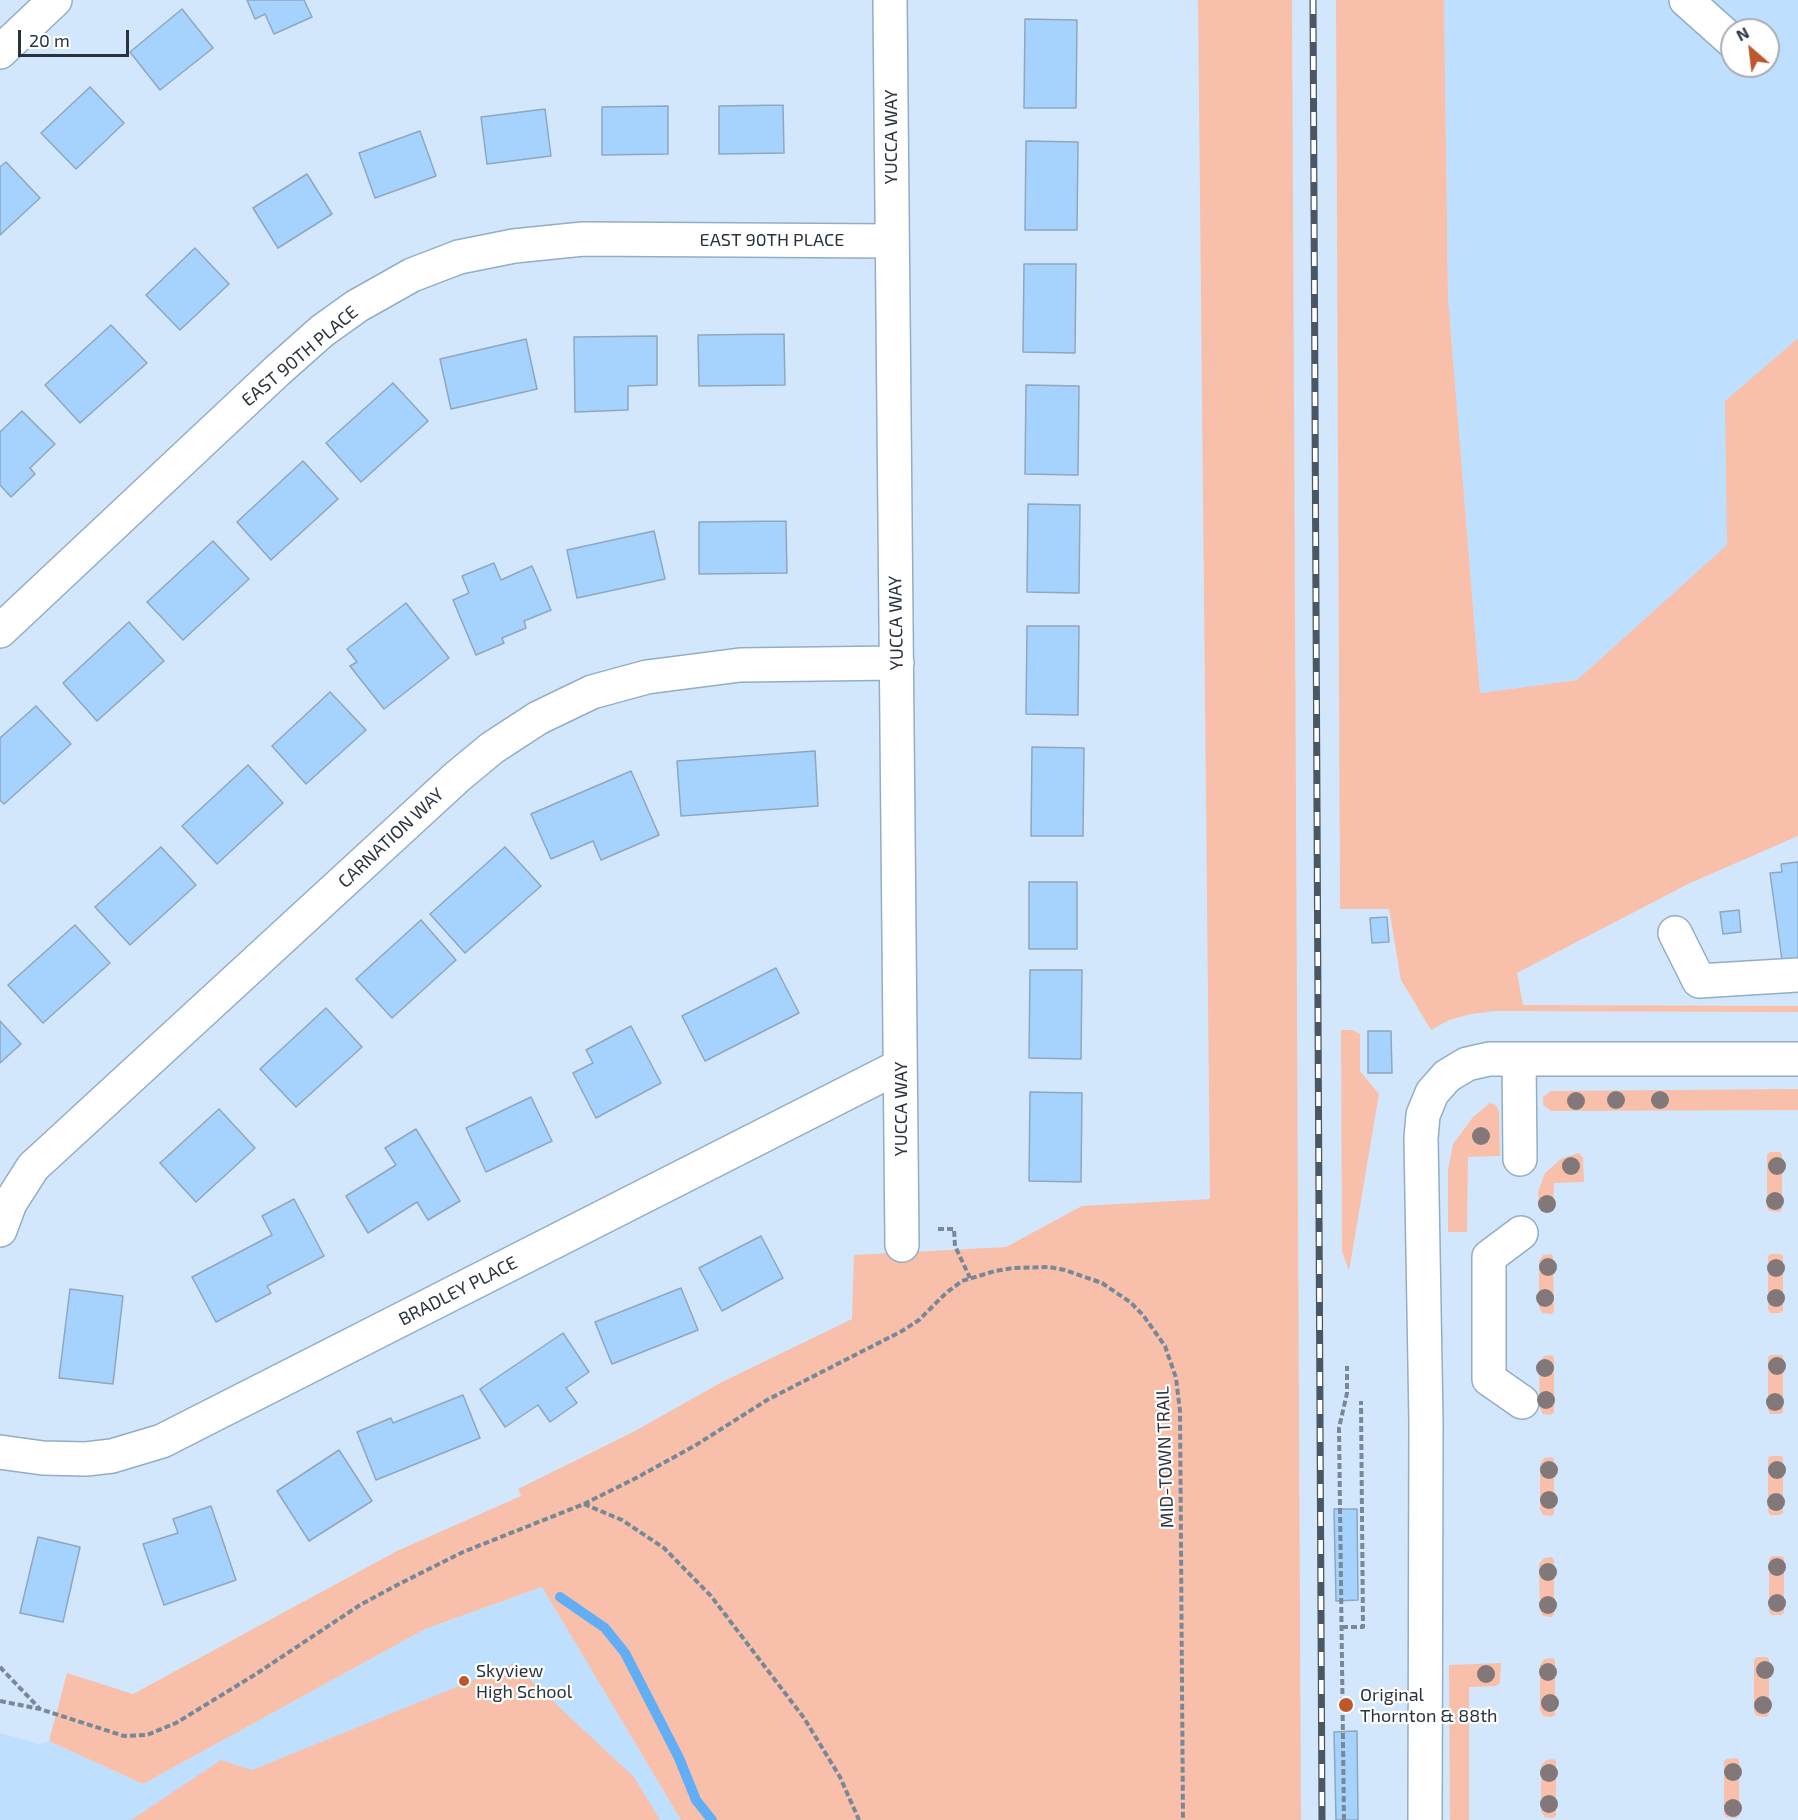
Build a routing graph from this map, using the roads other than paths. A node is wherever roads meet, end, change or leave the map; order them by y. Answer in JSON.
{"nodes":[{"id":1,"x":55,"y":0,"type":"edge"},
{"id":2,"x":890,"y":0,"type":"edge"},
{"id":3,"x":1686,"y":0,"type":"edge"},
{"id":4,"x":1720,"y":30,"type":"edge"},
{"id":5,"x":0,"y":52,"type":"edge"},
{"id":6,"x":891,"y":241,"type":"junction"},
{"id":7,"x":0,"y":631,"type":"edge"},
{"id":8,"x":897,"y":663,"type":"junction"},
{"id":9,"x":1675,"y":933,"type":"dead end"},
{"id":10,"x":1798,"y":975,"type":"edge"},
{"id":11,"x":1798,"y":1059,"type":"edge"},
{"id":12,"x":1519,"y":1060,"type":"junction"},
{"id":13,"x":900,"y":1066,"type":"junction"},
{"id":14,"x":1520,"y":1159,"type":"dead end"},
{"id":15,"x":0,"y":1230,"type":"edge"},
{"id":16,"x":1521,"y":1233,"type":"dead end"},
{"id":17,"x":902,"y":1245,"type":"dead end"},
{"id":18,"x":1522,"y":1402,"type":"dead end"},
{"id":19,"x":0,"y":1452,"type":"edge"},
{"id":20,"x":1425,"y":1820,"type":"edge"}],
"edges":[{"from":1,"to":5,"type":"street"},
{"from":2,"to":6,"type":"street","name":"YUCCA WAY"},
{"from":3,"to":4,"type":"street"},
{"from":6,"to":7,"type":"street","name":"EAST 90TH PLACE"},
{"from":6,"to":8,"type":"street","name":"YUCCA WAY"},
{"from":8,"to":13,"type":"street","name":"YUCCA WAY"},
{"from":8,"to":15,"type":"street","name":"CARNATION WAY"},
{"from":9,"to":10,"type":"street"},
{"from":11,"to":12,"type":"street"},
{"from":12,"to":14,"type":"street"},
{"from":12,"to":20,"type":"street"},
{"from":13,"to":17,"type":"street","name":"YUCCA WAY"},
{"from":13,"to":19,"type":"street","name":"BRADLEY PLACE"},
{"from":16,"to":18,"type":"street"}]}
